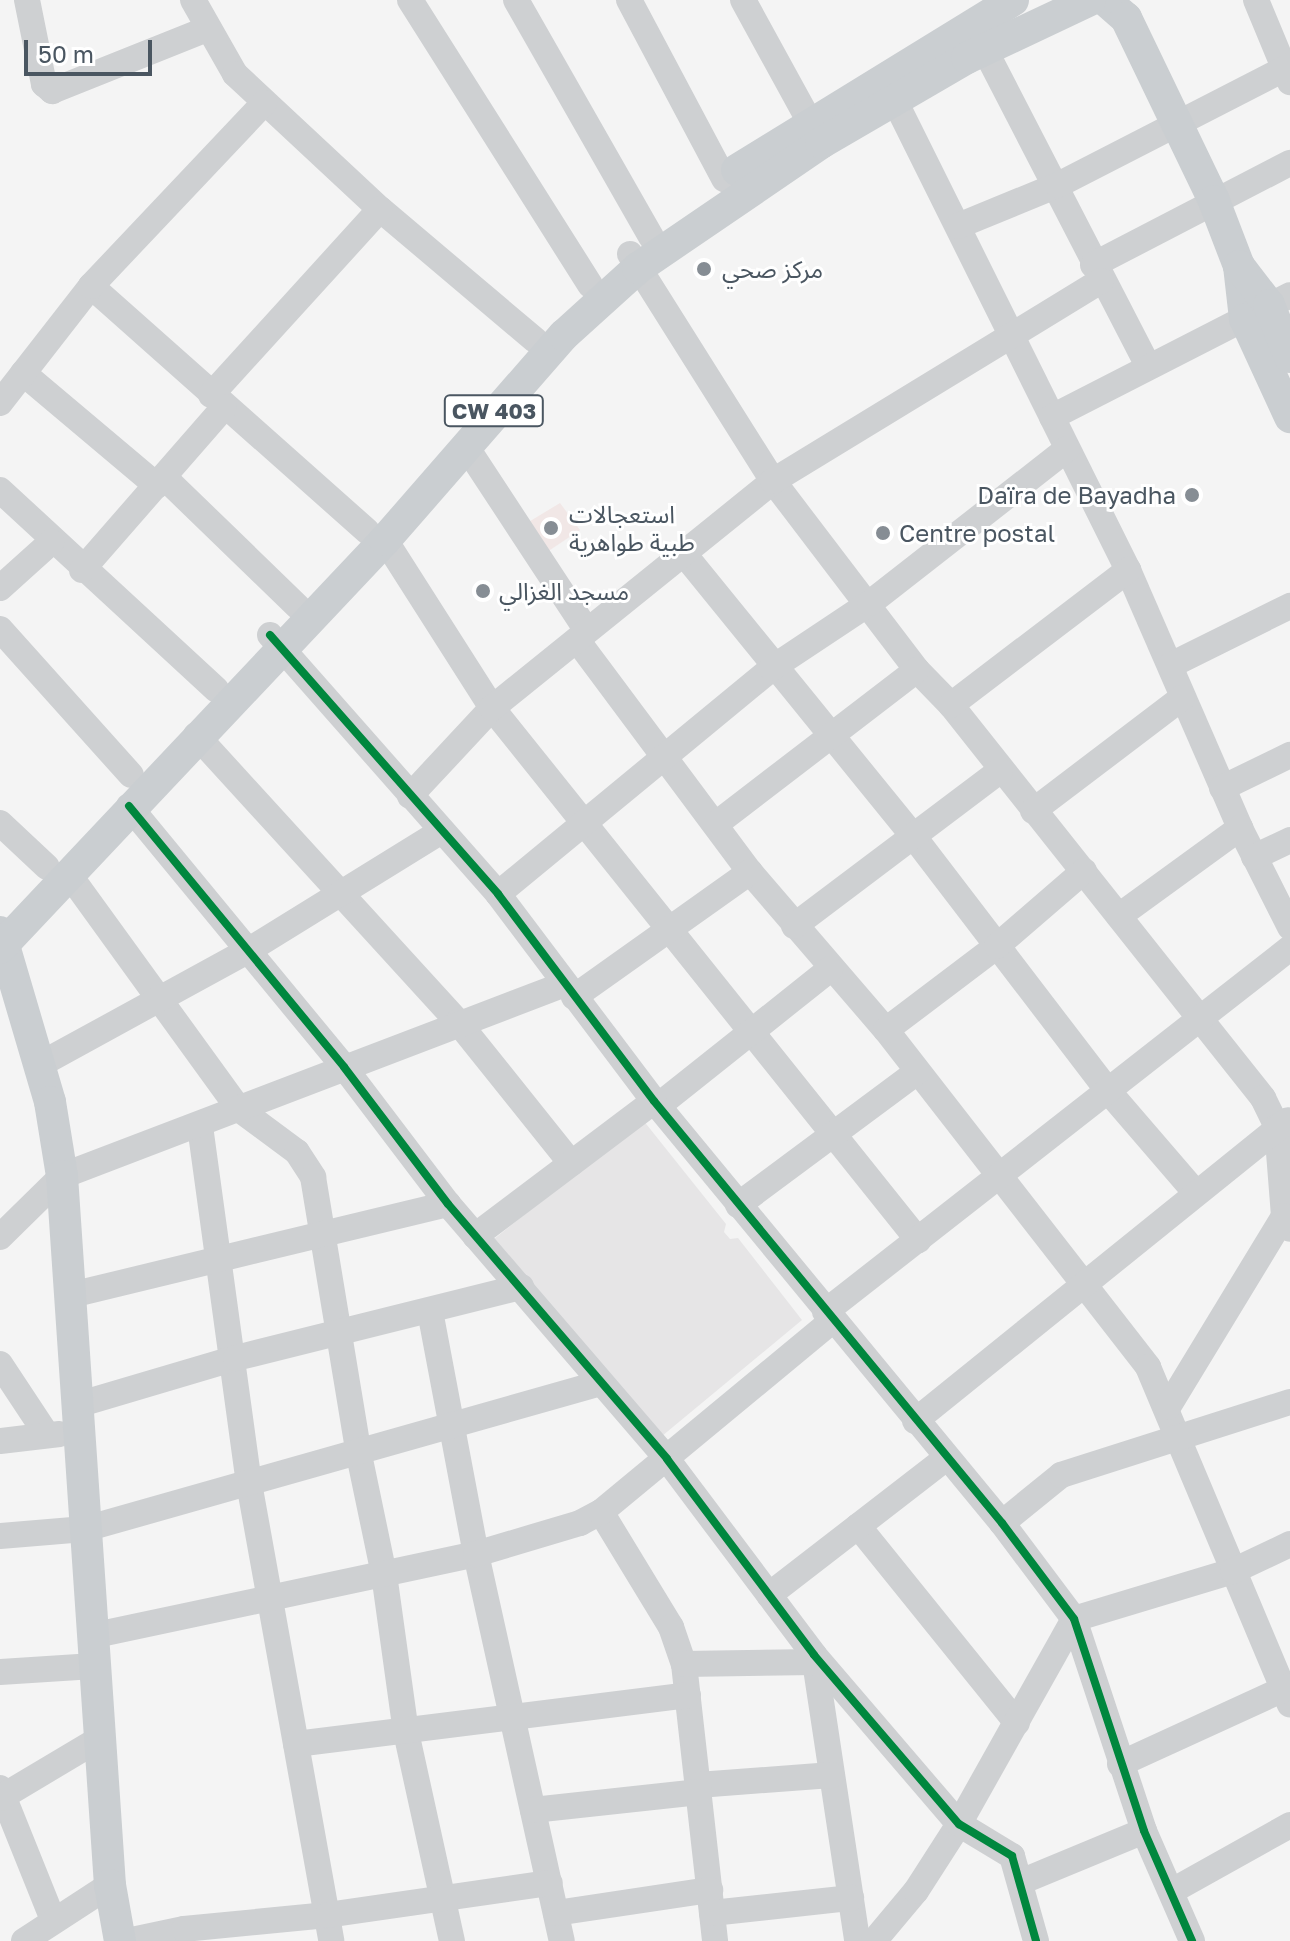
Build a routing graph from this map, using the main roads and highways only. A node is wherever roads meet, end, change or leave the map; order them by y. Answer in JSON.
{"nodes":[{"id":1,"x":1013,"y":0,"type":"edge"},
{"id":2,"x":1090,"y":0,"type":"edge"},
{"id":3,"x":1119,"y":6,"type":"edge"},
{"id":4,"x":814,"y":132,"type":"junction"},
{"id":5,"x":640,"y":253,"type":"junction"},
{"id":6,"x":1268,"y":306,"type":"edge"},
{"id":7,"x":1290,"y":357,"type":"edge"},
{"id":8,"x":1290,"y":417,"type":"edge"},
{"id":9,"x":376,"y":536,"type":"junction"},
{"id":10,"x":277,"y":642,"type":"junction"},
{"id":11,"x":130,"y":790,"type":"junction"},
{"id":12,"x":1,"y":936,"type":"edge"},
{"id":13,"x":0,"y":994,"type":"edge"},
{"id":14,"x":26,"y":1020,"type":"junction"},
{"id":15,"x":120,"y":1941,"type":"edge"}],
"edges":[{"from":1,"to":4,"type":"main road","number":"CW 403"},
{"from":2,"to":4,"type":"main road","number":"CW 403"},
{"from":3,"to":6,"type":"main road"},
{"from":4,"to":5,"type":"main road","number":"CW 403"},
{"from":4,"to":5,"type":"main road","number":"CW 403"},
{"from":5,"to":9,"type":"main road","number":"CW 403"},
{"from":5,"to":9,"type":"main road","number":"CW 403"},
{"from":6,"to":7,"type":"main road"},
{"from":6,"to":8,"type":"main road"},
{"from":9,"to":10,"type":"main road","number":"CW 403"},
{"from":9,"to":10,"type":"main road","number":"CW 403"},
{"from":10,"to":11,"type":"main road","number":"CW 403"},
{"from":10,"to":11,"type":"main road","number":"CW 403"},
{"from":11,"to":12,"type":"main road","number":"CW 403"},
{"from":12,"to":14,"type":"main road"},
{"from":13,"to":14,"type":"main road"},
{"from":14,"to":15,"type":"main road"}]}
